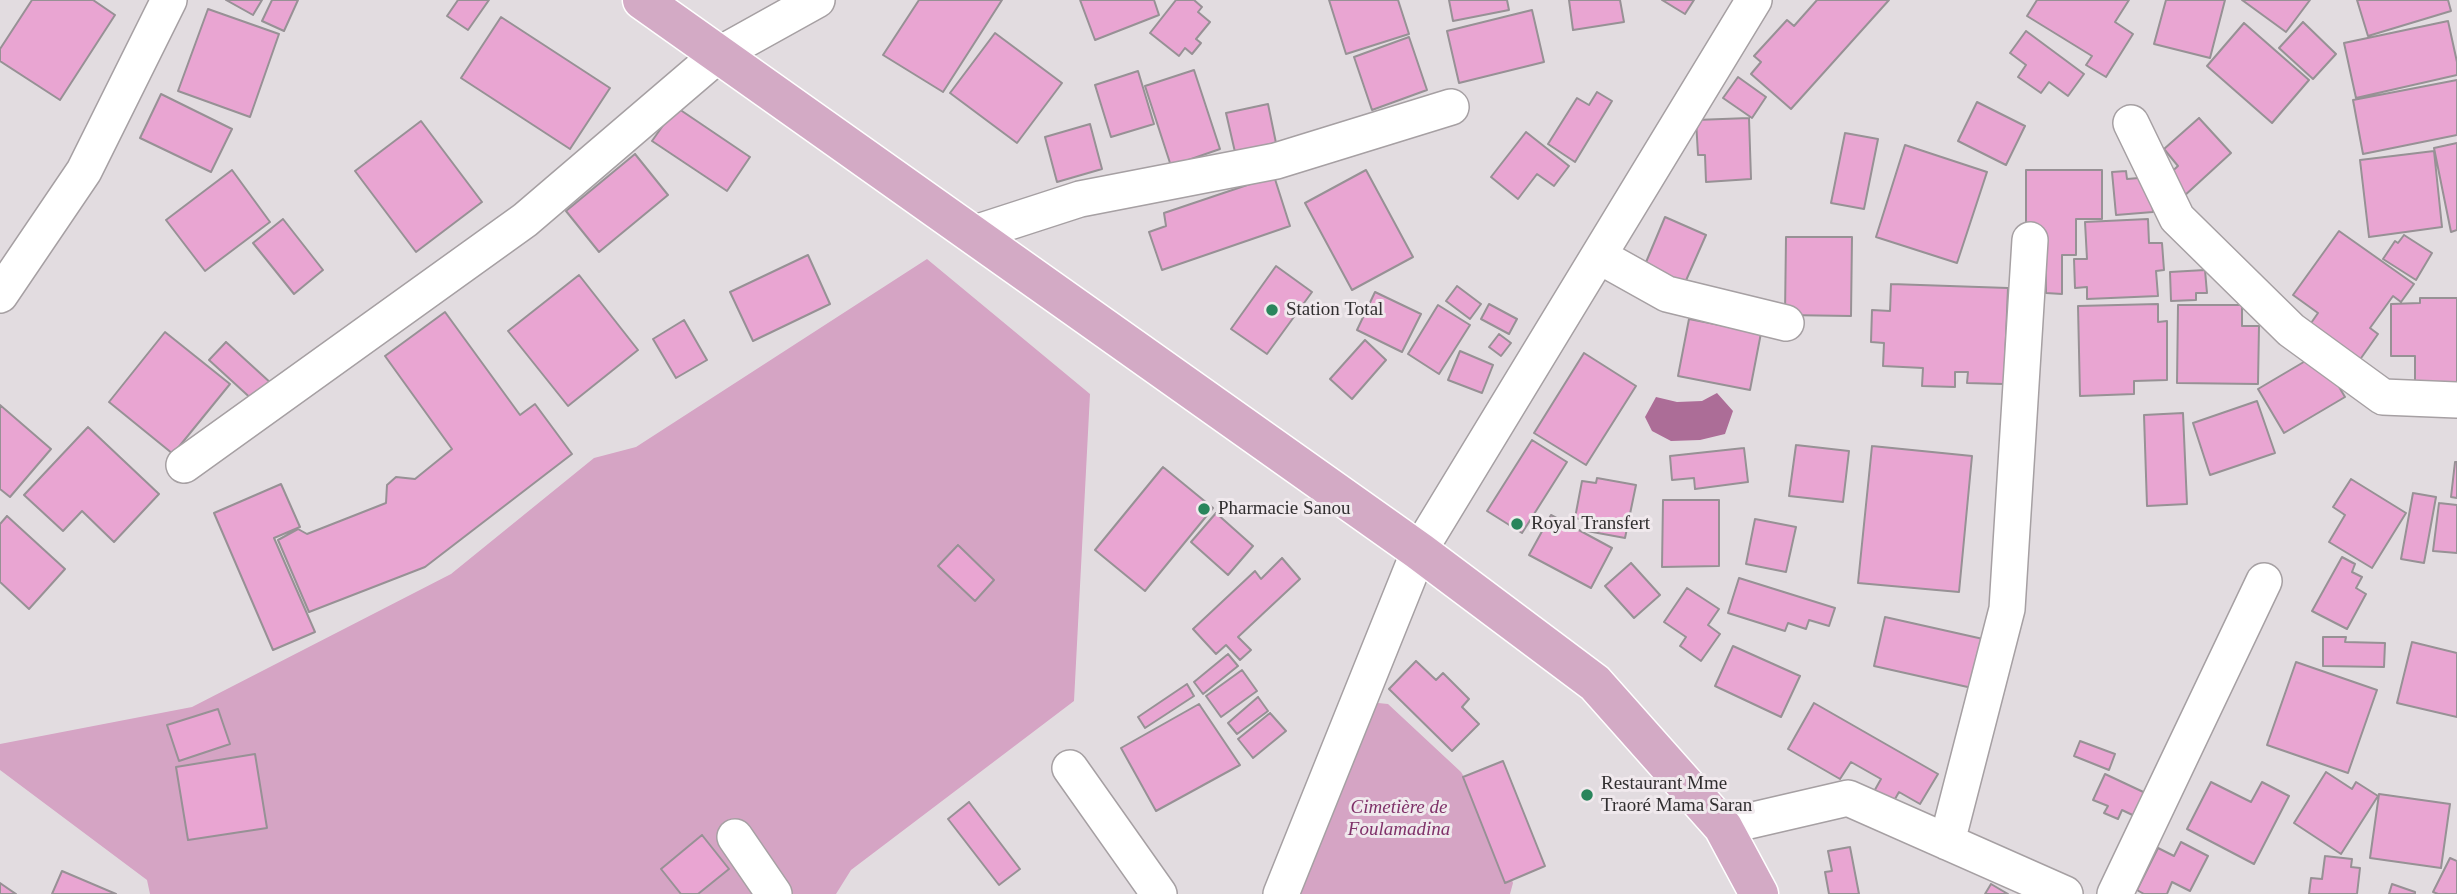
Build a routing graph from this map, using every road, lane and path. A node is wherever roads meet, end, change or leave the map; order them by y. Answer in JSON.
{"nodes":[{"id":1,"x":169,"y":0,"type":"edge"},
{"id":2,"x":642,"y":0,"type":"edge"},
{"id":3,"x":817,"y":0,"type":"edge"},
{"id":4,"x":1754,"y":0,"type":"edge"},
{"id":5,"x":718,"y":55,"type":"junction"},
{"id":6,"x":1451,"y":107,"type":"dead end"},
{"id":7,"x":2131,"y":123,"type":"dead end"},
{"id":8,"x":972,"y":234,"type":"junction"},
{"id":9,"x":2030,"y":240,"type":"dead end"},
{"id":10,"x":1599,"y":256,"type":"junction"},
{"id":11,"x":10,"y":259,"type":"edge"},
{"id":12,"x":0,"y":295,"type":"edge"},
{"id":13,"x":1786,"y":323,"type":"dead end"},
{"id":14,"x":2457,"y":400,"type":"edge"},
{"id":15,"x":184,"y":465,"type":"dead end"},
{"id":16,"x":1419,"y":551,"type":"junction"},
{"id":17,"x":2264,"y":581,"type":"dead end"},
{"id":18,"x":1070,"y":768,"type":"dead end"},
{"id":19,"x":1723,"y":827,"type":"junction"},
{"id":20,"x":735,"y":837,"type":"dead end"},
{"id":21,"x":1947,"y":842,"type":"junction"},
{"id":22,"x":774,"y":894,"type":"edge"},
{"id":23,"x":1159,"y":894,"type":"edge"},
{"id":24,"x":1281,"y":894,"type":"edge"},
{"id":25,"x":1759,"y":894,"type":"edge"},
{"id":26,"x":2065,"y":894,"type":"edge"},
{"id":27,"x":2115,"y":894,"type":"edge"}],
"edges":[{"from":1,"to":11,"type":"street"},
{"from":2,"to":5,"type":"main road"},
{"from":3,"to":5,"type":"street"},
{"from":4,"to":10,"type":"street"},
{"from":5,"to":8,"type":"main road"},
{"from":5,"to":15,"type":"street"},
{"from":6,"to":8,"type":"street"},
{"from":7,"to":14,"type":"street"},
{"from":8,"to":16,"type":"main road"},
{"from":9,"to":21,"type":"street"},
{"from":10,"to":13,"type":"street"},
{"from":10,"to":16,"type":"street"},
{"from":11,"to":12,"type":"street"},
{"from":16,"to":19,"type":"main road"},
{"from":16,"to":24,"type":"street"},
{"from":17,"to":27,"type":"street"},
{"from":18,"to":23,"type":"street"},
{"from":19,"to":21,"type":"street"},
{"from":19,"to":25,"type":"main road"},
{"from":20,"to":22,"type":"street"},
{"from":21,"to":26,"type":"street"}]}
